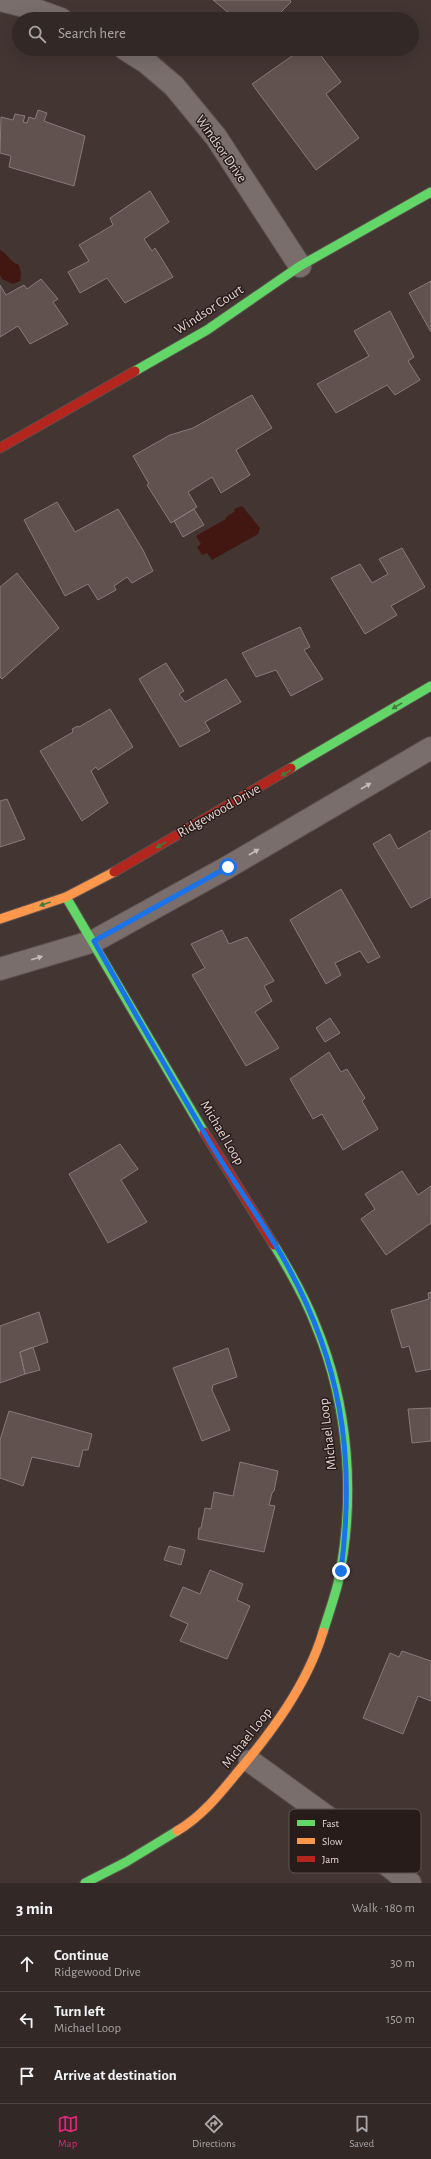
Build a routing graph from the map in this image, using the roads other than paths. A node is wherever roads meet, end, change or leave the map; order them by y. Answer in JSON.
{"nodes":[{"id":1,"x":0,"y":0,"type":"edge"},
{"id":2,"x":39,"y":12,"type":"edge"},
{"id":3,"x":136,"y":56,"type":"edge"},
{"id":4,"x":431,"y":192,"type":"edge"},
{"id":5,"x":300,"y":266,"type":"junction"},
{"id":6,"x":0,"y":448,"type":"edge"},
{"id":7,"x":431,"y":686,"type":"edge"},
{"id":8,"x":431,"y":748,"type":"edge"},
{"id":9,"x":66,"y":897,"type":"junction"},
{"id":10,"x":0,"y":919,"type":"edge"},
{"id":11,"x":94,"y":941,"type":"junction"},
{"id":12,"x":0,"y":969,"type":"edge"},
{"id":13,"x":250,"y":1761,"type":"junction"},
{"id":14,"x":316,"y":1809,"type":"edge"},
{"id":15,"x":398,"y":1873,"type":"edge"},
{"id":16,"x":85,"y":1883,"type":"edge"},
{"id":17,"x":410,"y":1883,"type":"edge"}],
"edges":[{"from":1,"to":2,"type":"street"},
{"from":3,"to":5,"type":"street","name":"Windsor Drive"},
{"from":4,"to":5,"type":"street","name":"Windsor Court"},
{"from":5,"to":6,"type":"street","name":"Windsor Court"},
{"from":7,"to":9,"type":"street","name":"Ridgewood Drive","one_way":true},
{"from":11,"to":8,"type":"street","one_way":true},
{"from":9,"to":10,"type":"street","name":"Ridgewood Drive","one_way":true},
{"from":9,"to":11,"type":"street","name":"Michael Loop"},
{"from":12,"to":11,"type":"street","one_way":true},
{"from":11,"to":13,"type":"street","name":"Michael Loop"},
{"from":13,"to":14,"type":"street"},
{"from":13,"to":16,"type":"street","name":"Michael Loop"},
{"from":15,"to":17,"type":"street"}]}
